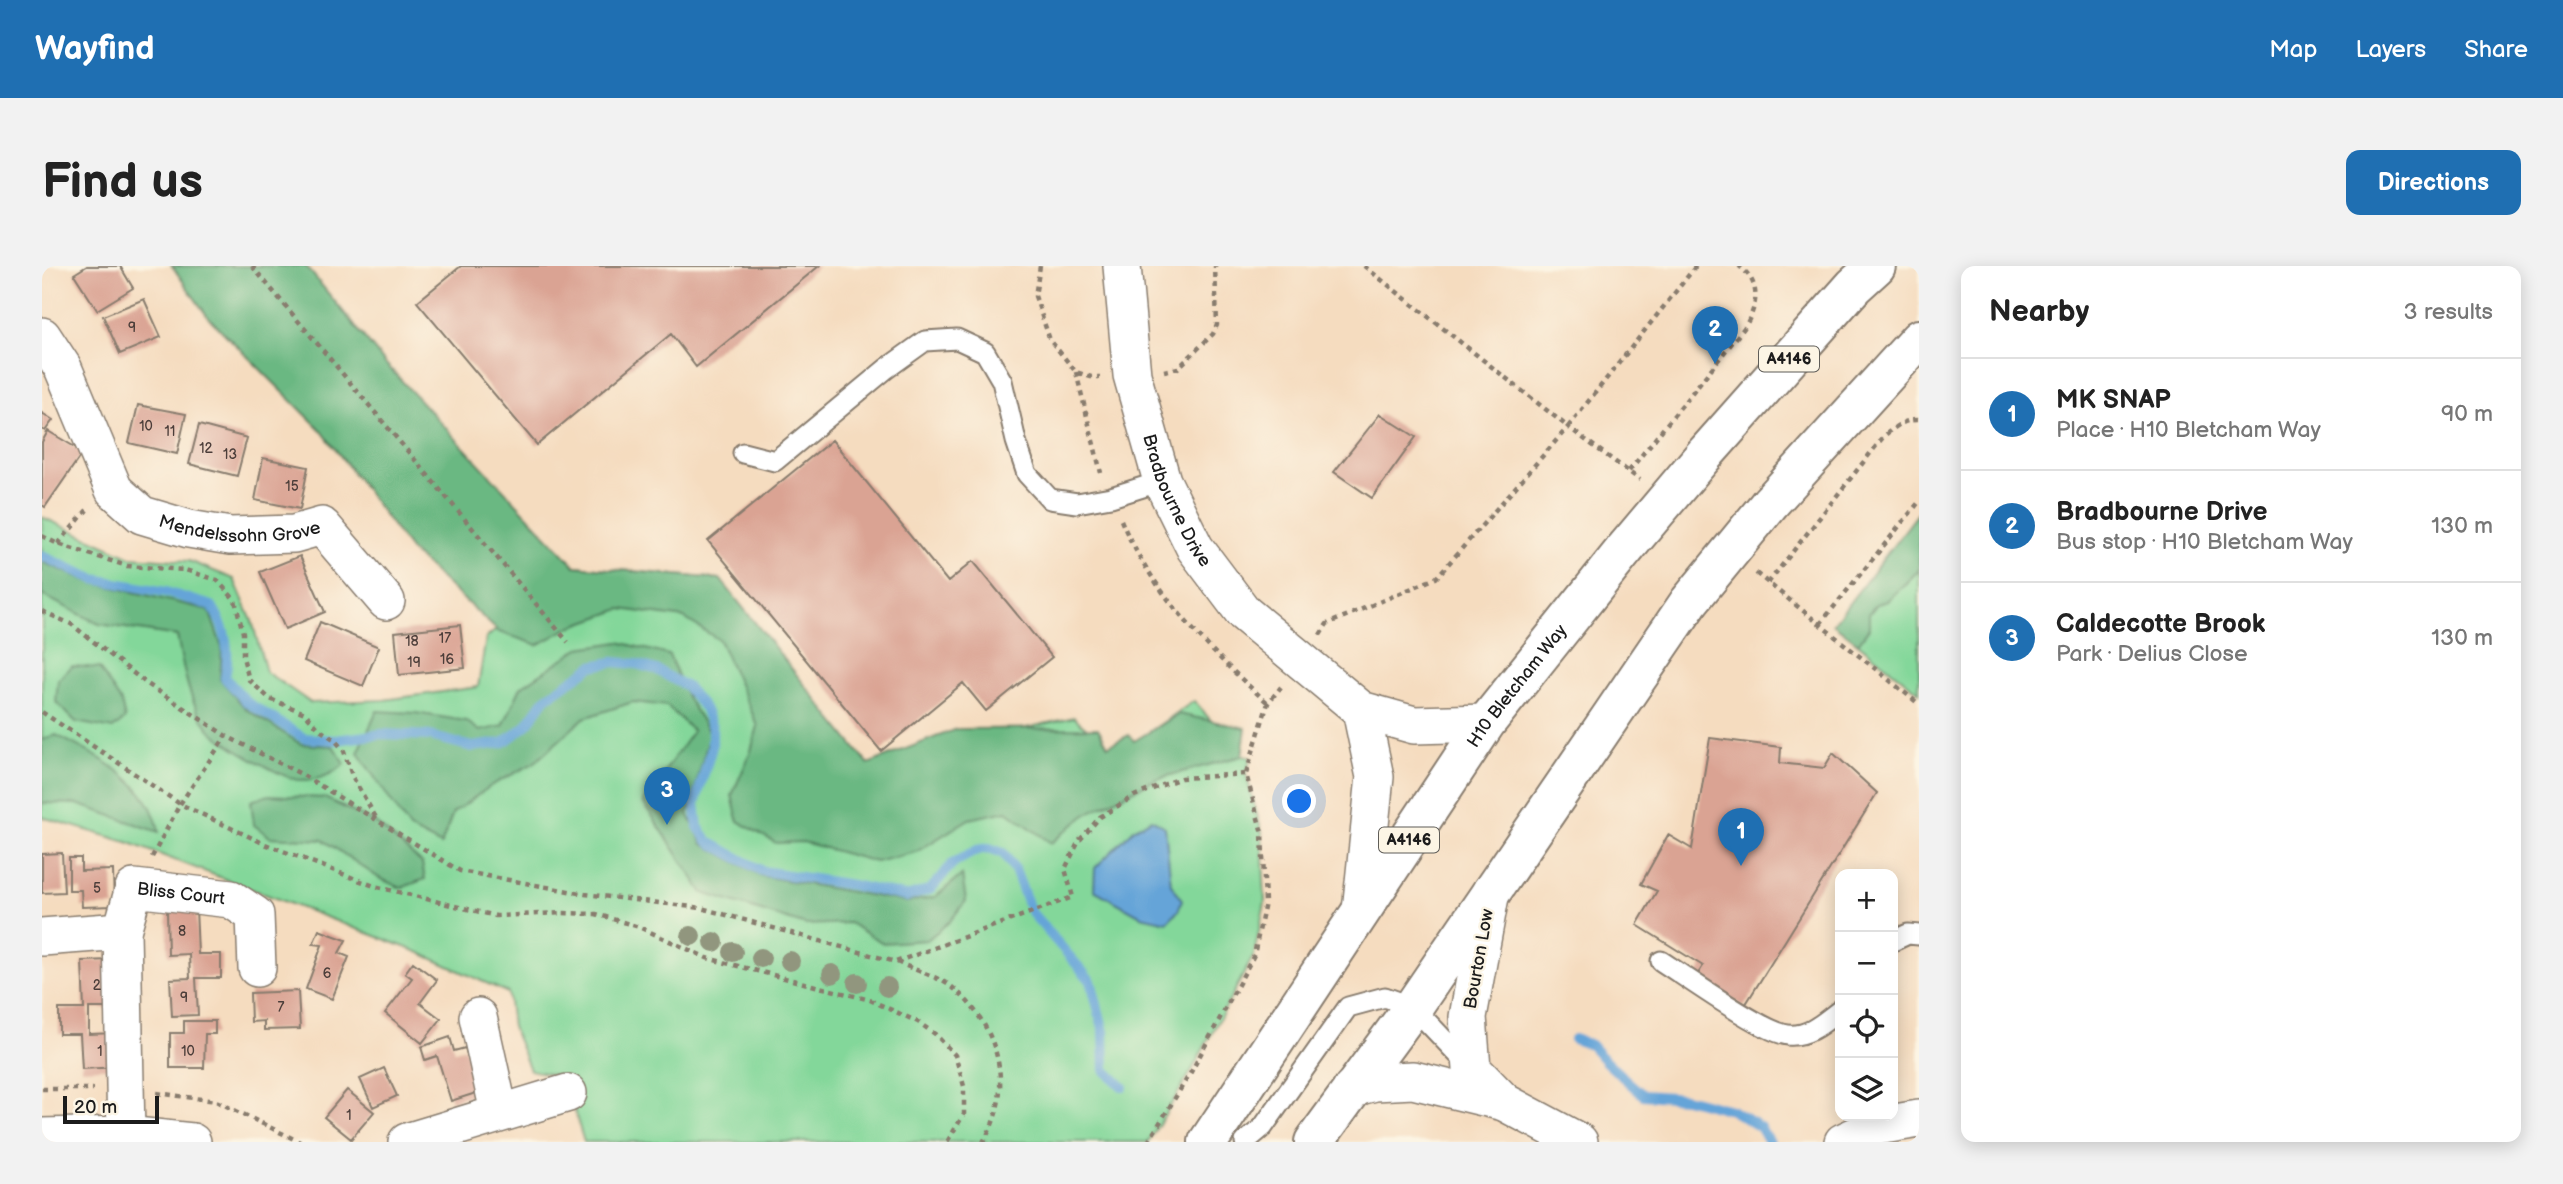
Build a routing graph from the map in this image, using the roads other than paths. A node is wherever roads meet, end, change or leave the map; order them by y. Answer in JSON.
{"nodes":[{"id":1,"x":1122,"y":266,"type":"edge"},
{"id":2,"x":1876,"y":266,"type":"edge"},
{"id":3,"x":42,"y":336,"type":"edge"},
{"id":4,"x":1919,"y":339,"type":"edge"},
{"id":5,"x":743,"y":453,"type":"dead end"},
{"id":6,"x":1162,"y":481,"type":"junction"},
{"id":7,"x":386,"y":601,"type":"dead end"},
{"id":8,"x":1361,"y":710,"type":"junction"},
{"id":9,"x":1486,"y":723,"type":"junction"},
{"id":10,"x":1491,"y":890,"type":"junction"},
{"id":11,"x":1362,"y":911,"type":"junction"},
{"id":12,"x":122,"y":931,"type":"junction"},
{"id":13,"x":1919,"y":935,"type":"edge"},
{"id":14,"x":42,"y":937,"type":"edge"},
{"id":15,"x":1898,"y":939,"type":"edge"},
{"id":16,"x":1661,"y":961,"type":"dead end"},
{"id":17,"x":257,"y":968,"type":"dead end"},
{"id":18,"x":1413,"y":1007,"type":"junction"},
{"id":19,"x":1835,"y":1014,"type":"edge"},
{"id":20,"x":478,"y":1017,"type":"dead end"},
{"id":21,"x":1472,"y":1069,"type":"junction"},
{"id":22,"x":1352,"y":1088,"type":"junction"},
{"id":23,"x":568,"y":1093,"type":"dead end"},
{"id":24,"x":1504,"y":1102,"type":"junction"},
{"id":25,"x":499,"y":1112,"type":"junction"},
{"id":26,"x":1919,"y":1119,"type":"edge"},
{"id":27,"x":126,"y":1135,"type":"junction"},
{"id":28,"x":42,"y":1137,"type":"edge"},
{"id":29,"x":192,"y":1142,"type":"edge"},
{"id":30,"x":407,"y":1142,"type":"edge"},
{"id":31,"x":1208,"y":1142,"type":"edge"},
{"id":32,"x":1245,"y":1142,"type":"edge"},
{"id":33,"x":1314,"y":1142,"type":"edge"},
{"id":34,"x":1579,"y":1142,"type":"edge"},
{"id":35,"x":1843,"y":1142,"type":"edge"}],
"edges":[{"from":1,"to":6,"type":"street","name":"Bradbourne Drive"},
{"from":2,"to":9,"type":"highway","name":"H10 Bletcham Way","number":"A4146","bridge":true},
{"from":3,"to":7,"type":"street","name":"Mendelssohn Grove"},
{"from":4,"to":10,"type":"highway","bridge":true},
{"from":5,"to":6,"type":"lane"},
{"from":6,"to":8,"type":"street","name":"Bradbourne Drive"},
{"from":8,"to":9,"type":"street","name":"Bradbourne Drive"},
{"from":8,"to":11,"type":"street"},
{"from":9,"to":11,"type":"highway","name":"H10 Bletcham Way","number":"A4146"},
{"from":10,"to":18,"type":"highway"},
{"from":10,"to":21,"type":"street","name":"Bourton Low"},
{"from":11,"to":31,"type":"highway","name":"H10 Bletcham Way","number":"A4146"},
{"from":12,"to":14,"type":"street"},
{"from":12,"to":17,"type":"street","name":"Bliss Court"},
{"from":12,"to":27,"type":"street","name":"Bliss Court"},
{"from":13,"to":15,"type":"lane"},
{"from":16,"to":19,"type":"lane"},
{"from":18,"to":21,"type":"lane"},
{"from":18,"to":22,"type":"highway"},
{"from":18,"to":32,"type":"lane"},
{"from":20,"to":25,"type":"street"},
{"from":21,"to":24,"type":"street"},
{"from":22,"to":24,"type":"street"},
{"from":22,"to":33,"type":"highway"},
{"from":23,"to":25,"type":"street"},
{"from":24,"to":34,"type":"street"},
{"from":25,"to":30,"type":"street"},
{"from":26,"to":35,"type":"street"},
{"from":27,"to":28,"type":"street"},
{"from":27,"to":29,"type":"street"}]}
